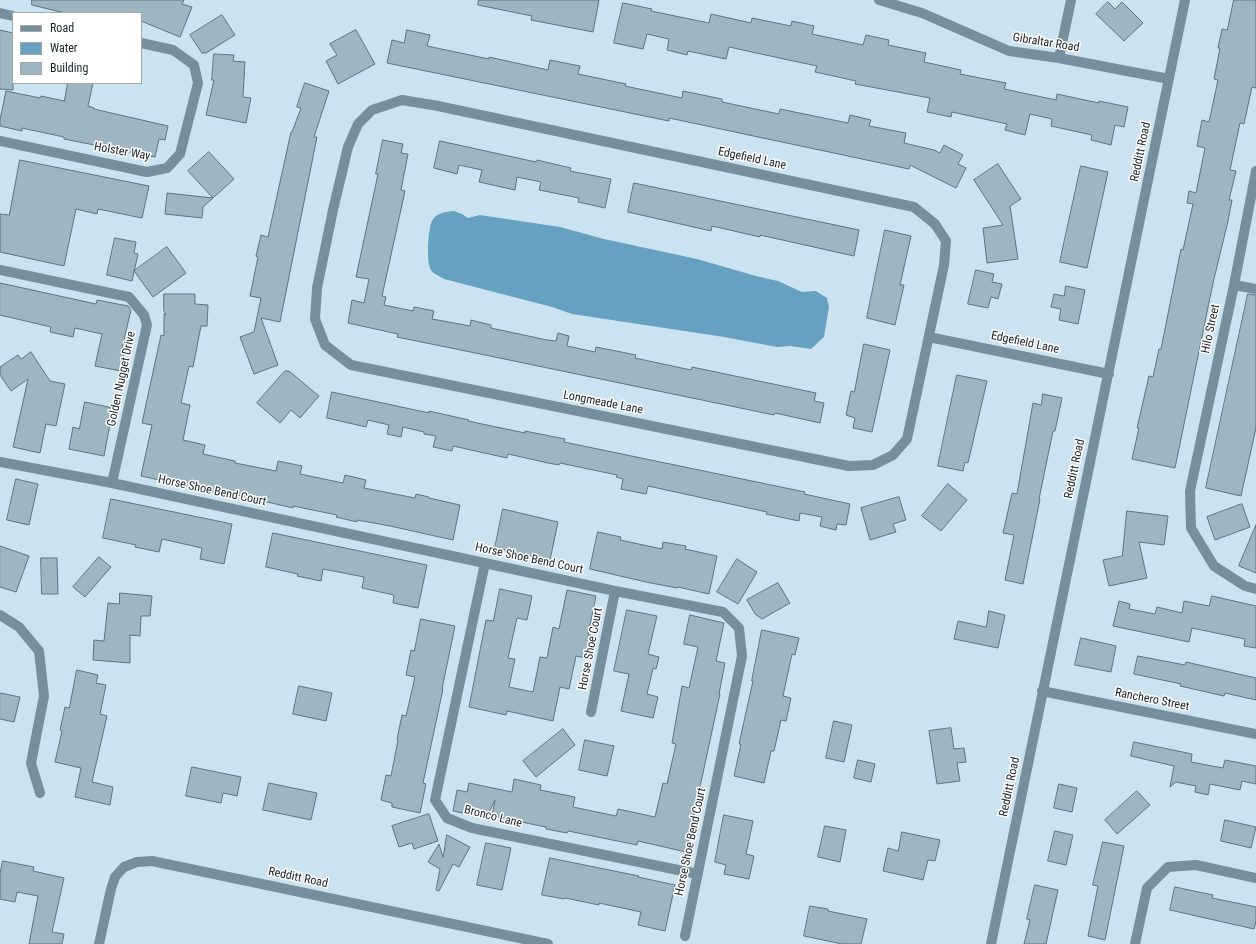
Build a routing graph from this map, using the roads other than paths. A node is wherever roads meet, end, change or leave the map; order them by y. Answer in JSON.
{"nodes":[{"id":1,"x":879,"y":0,"type":"edge"},
{"id":2,"x":1071,"y":0,"type":"edge"},
{"id":3,"x":1185,"y":0,"type":"edge"},
{"id":4,"x":0,"y":13,"type":"edge"},
{"id":5,"x":12,"y":16,"type":"edge"},
{"id":6,"x":142,"y":43,"type":"edge"},
{"id":7,"x":1059,"y":58,"type":"junction"},
{"id":8,"x":1169,"y":80,"type":"junction"},
{"id":9,"x":0,"y":141,"type":"edge"},
{"id":10,"x":1256,"y":171,"type":"edge"},
{"id":11,"x":333,"y":210,"type":"joint"},
{"id":12,"x":0,"y":270,"type":"edge"},
{"id":13,"x":1234,"y":285,"type":"junction"},
{"id":14,"x":1256,"y":289,"type":"edge"},
{"id":15,"x":929,"y":337,"type":"junction"},
{"id":16,"x":1109,"y":374,"type":"junction"},
{"id":17,"x":0,"y":462,"type":"edge"},
{"id":18,"x":112,"y":484,"type":"junction"},
{"id":19,"x":485,"y":563,"type":"junction"},
{"id":20,"x":1256,"y":588,"type":"edge"},
{"id":21,"x":615,"y":591,"type":"junction"},
{"id":22,"x":0,"y":615,"type":"edge"},
{"id":23,"x":1042,"y":691,"type":"junction"},
{"id":24,"x":591,"y":712,"type":"dead end"},
{"id":25,"x":1256,"y":734,"type":"edge"},
{"id":26,"x":40,"y":793,"type":"dead end"},
{"id":27,"x":698,"y":874,"type":"junction"},
{"id":28,"x":1256,"y":878,"type":"edge"},
{"id":29,"x":685,"y":936,"type":"dead end"},
{"id":30,"x":99,"y":944,"type":"edge"},
{"id":31,"x":548,"y":944,"type":"edge"},
{"id":32,"x":991,"y":944,"type":"edge"},
{"id":33,"x":1135,"y":944,"type":"edge"}],
"edges":[{"from":1,"to":7,"type":"street","name":"Gibraltar Road"},
{"from":2,"to":7,"type":"street"},
{"from":3,"to":8,"type":"street","name":"Redditt Road"},
{"from":4,"to":5,"type":"street"},
{"from":6,"to":9,"type":"street","name":"Holster Way"},
{"from":7,"to":8,"type":"street","name":"Gibraltar Road"},
{"from":8,"to":16,"type":"street","name":"Redditt Road"},
{"from":10,"to":13,"type":"street","name":"Hilo Street"},
{"from":11,"to":15,"type":"street","name":"Edgefield Lane"},
{"from":11,"to":15,"type":"street","name":"Longmeade Lane"},
{"from":12,"to":18,"type":"street","name":"Golden Nugget Drive"},
{"from":13,"to":14,"type":"street"},
{"from":13,"to":20,"type":"street","name":"Hilo Street"},
{"from":15,"to":16,"type":"street","name":"Edgefield Lane"},
{"from":16,"to":23,"type":"street","name":"Redditt Road"},
{"from":17,"to":18,"type":"street","name":"Horse Shoe Bend Court"},
{"from":18,"to":19,"type":"street","name":"Horse Shoe Bend Court"},
{"from":19,"to":21,"type":"street","name":"Horse Shoe Bend Court"},
{"from":19,"to":27,"type":"street","name":"Bronco Lane"},
{"from":21,"to":24,"type":"street","name":"Horse Shoe Court"},
{"from":21,"to":27,"type":"street","name":"Horse Shoe Bend Court"},
{"from":22,"to":26,"type":"street"},
{"from":23,"to":25,"type":"street","name":"Ranchero Street"},
{"from":23,"to":32,"type":"street","name":"Redditt Road"},
{"from":27,"to":29,"type":"street","name":"Horse Shoe Bend Court"},
{"from":28,"to":33,"type":"street"},
{"from":30,"to":31,"type":"street","name":"Redditt Road"}]}
